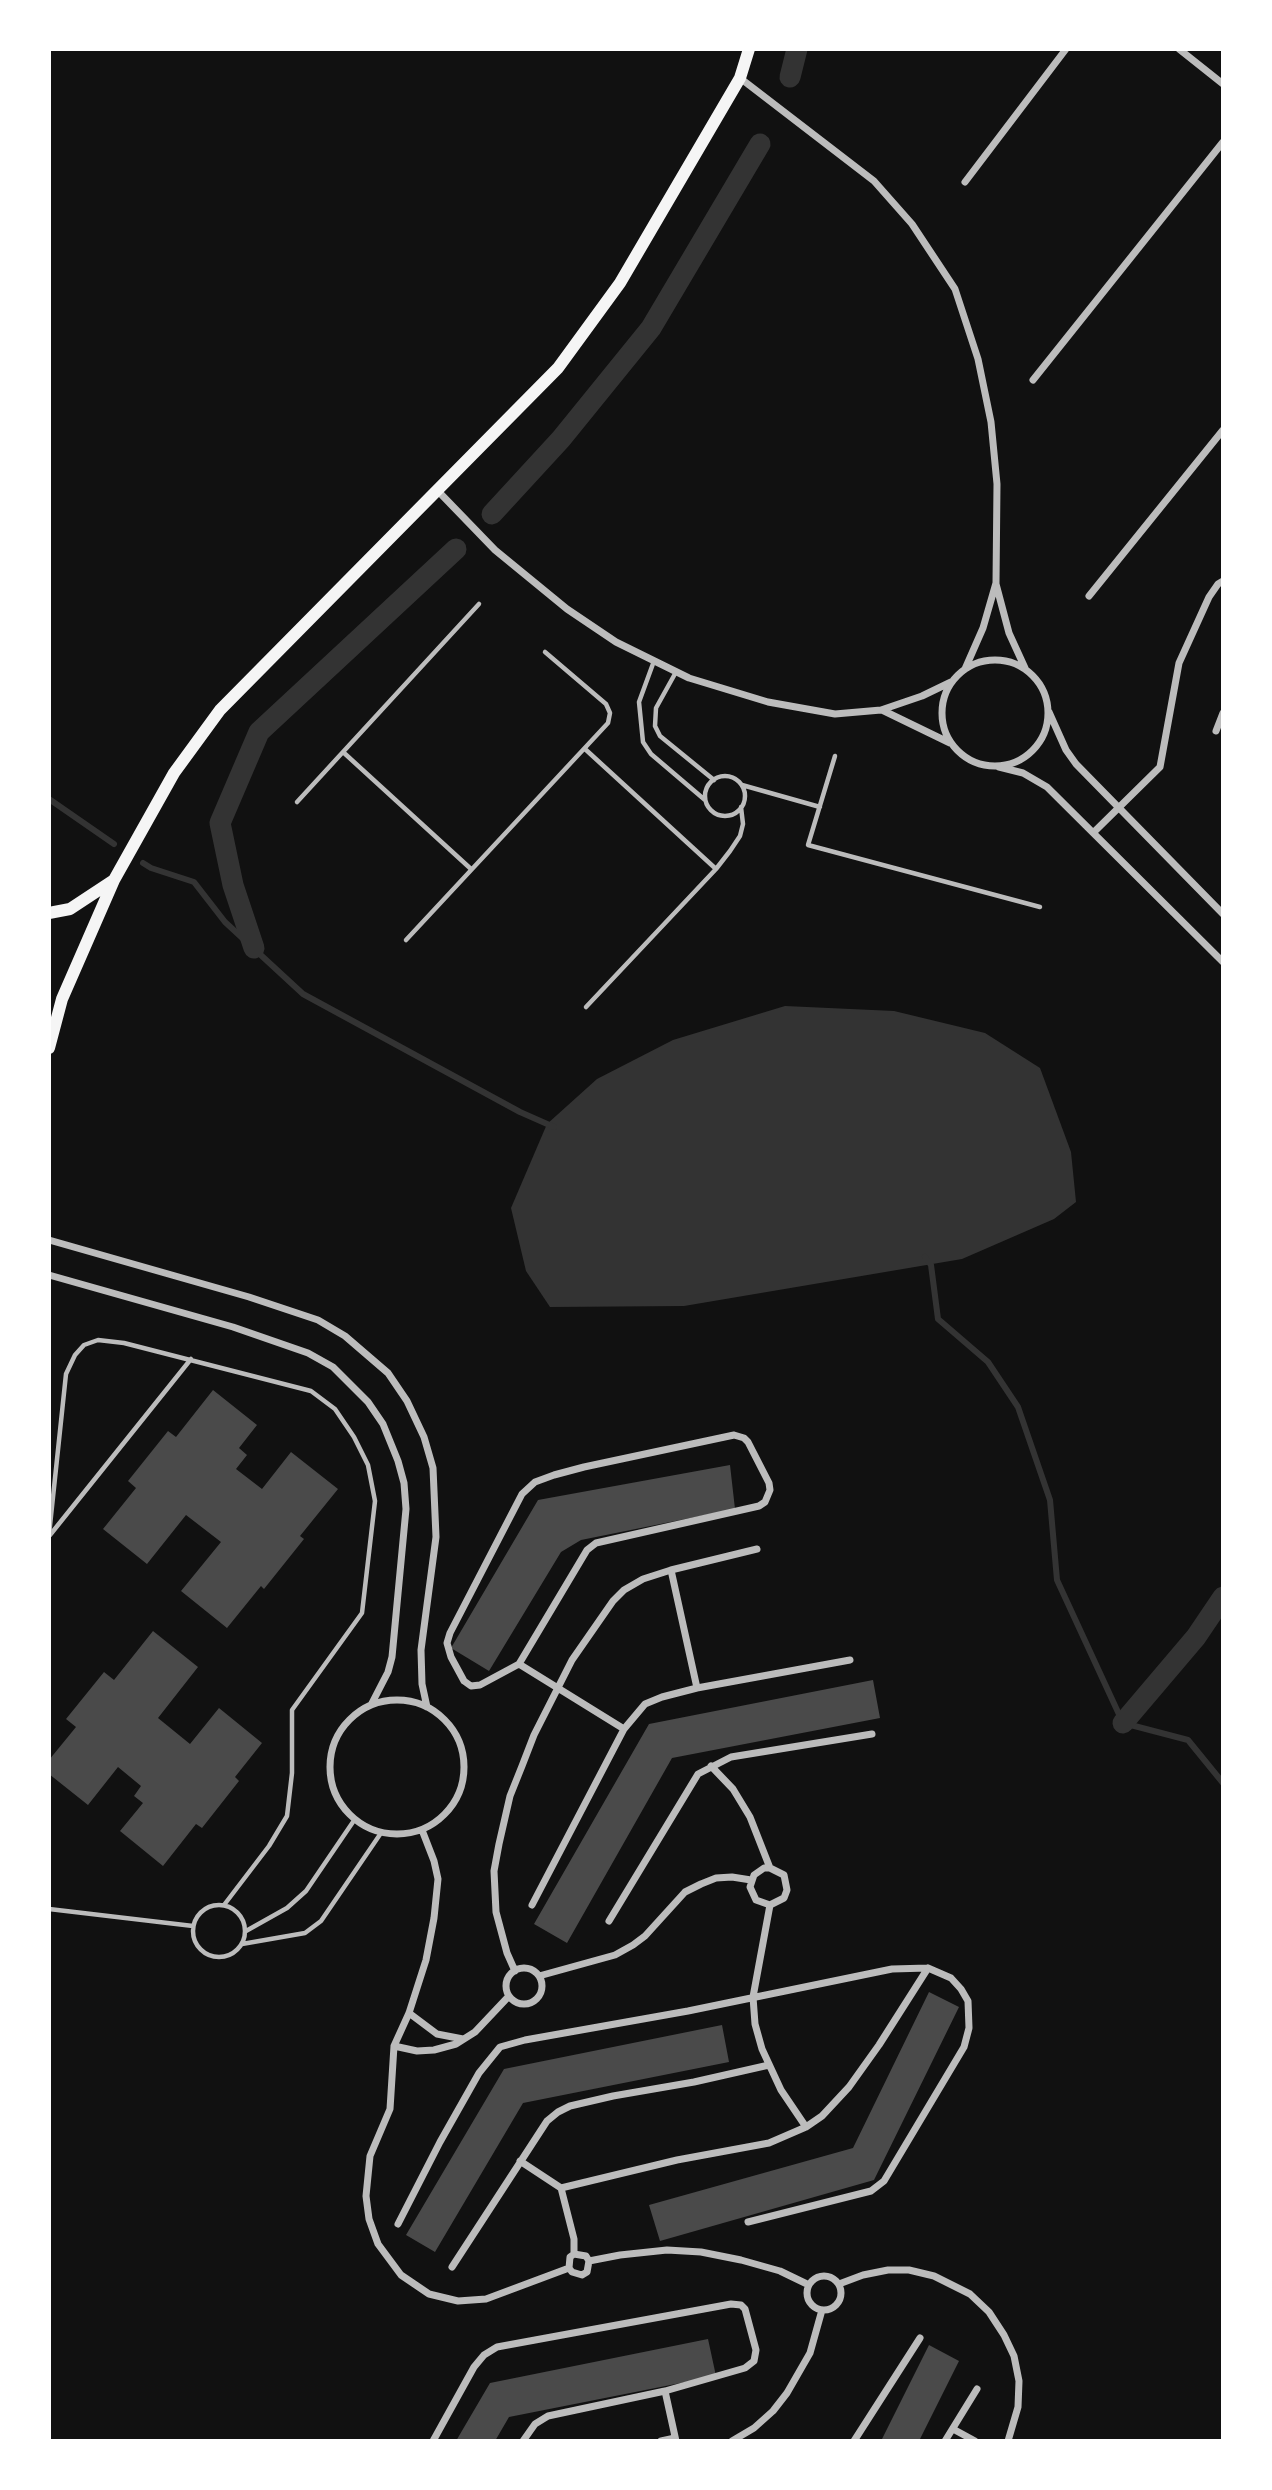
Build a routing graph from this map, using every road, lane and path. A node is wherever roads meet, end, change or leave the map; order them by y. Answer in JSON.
{"nodes":[{"id":1,"x":749,"y":49,"type":"edge"},
{"id":2,"x":1066,"y":49,"type":"edge"},
{"id":3,"x":1179,"y":49,"type":"edge"},
{"id":4,"x":740,"y":78,"type":"junction"},
{"id":5,"x":1223,"y":84,"type":"edge"},
{"id":6,"x":1223,"y":142,"type":"edge"},
{"id":7,"x":965,"y":182,"type":"dead end"},
{"id":8,"x":1033,"y":380,"type":"dead end"},
{"id":9,"x":1223,"y":430,"type":"edge"},
{"id":10,"x":436,"y":489,"type":"junction"},
{"id":11,"x":1223,"y":581,"type":"edge"},
{"id":12,"x":996,"y":583,"type":"junction"},
{"id":13,"x":1089,"y":596,"type":"dead end"},
{"id":14,"x":480,"y":604,"type":"dead end"},
{"id":15,"x":545,"y":652,"type":"dead end"},
{"id":16,"x":654,"y":661,"type":"junction"},
{"id":17,"x":965,"y":668,"type":"junction"},
{"id":18,"x":1026,"y":668,"type":"junction"},
{"id":19,"x":676,"y":672,"type":"junction"},
{"id":20,"x":951,"y":682,"type":"junction"},
{"id":21,"x":881,"y":710,"type":"junction"},
{"id":22,"x":1049,"y":711,"type":"junction"},
{"id":23,"x":1223,"y":713,"type":"edge"},
{"id":24,"x":1216,"y":731,"type":"dead end"},
{"id":25,"x":951,"y":744,"type":"junction"},
{"id":26,"x":585,"y":748,"type":"junction"},
{"id":27,"x":343,"y":752,"type":"junction"},
{"id":28,"x":835,"y":756,"type":"dead end"},
{"id":29,"x":996,"y":767,"type":"junction"},
{"id":30,"x":713,"y":780,"type":"junction"},
{"id":31,"x":741,"y":785,"type":"junction"},
{"id":32,"x":705,"y":800,"type":"junction"},
{"id":33,"x":297,"y":802,"type":"dead end"},
{"id":34,"x":741,"y":807,"type":"junction"},
{"id":35,"x":820,"y":807,"type":"junction"},
{"id":36,"x":1118,"y":807,"type":"junction"},
{"id":37,"x":1094,"y":832,"type":"junction"},
{"id":38,"x":471,"y":869,"type":"junction"},
{"id":39,"x":716,"y":869,"type":"junction"},
{"id":40,"x":114,"y":880,"type":"junction"},
{"id":41,"x":1040,"y":907,"type":"dead end"},
{"id":42,"x":49,"y":913,"type":"edge"},
{"id":43,"x":1223,"y":914,"type":"edge"},
{"id":44,"x":406,"y":940,"type":"dead end"},
{"id":45,"x":1223,"y":962,"type":"edge"},
{"id":46,"x":586,"y":1007,"type":"dead end"},
{"id":47,"x":49,"y":1048,"type":"edge"},
{"id":48,"x":49,"y":1240,"type":"edge"},
{"id":49,"x":49,"y":1275,"type":"edge"},
{"id":50,"x":191,"y":1359,"type":"junction"},
{"id":51,"x":49,"y":1535,"type":"edge"},
{"id":52,"x":757,"y":1549,"type":"dead end"},
{"id":53,"x":671,"y":1570,"type":"junction"},
{"id":54,"x":850,"y":1660,"type":"dead end"},
{"id":55,"x":519,"y":1664,"type":"junction"},
{"id":56,"x":558,"y":1687,"type":"junction"},
{"id":57,"x":697,"y":1688,"type":"junction"},
{"id":58,"x":371,"y":1705,"type":"junction"},
{"id":59,"x":427,"y":1707,"type":"junction"},
{"id":60,"x":624,"y":1729,"type":"junction"},
{"id":61,"x":872,"y":1734,"type":"dead end"},
{"id":62,"x":710,"y":1766,"type":"junction"},
{"id":63,"x":355,"y":1819,"type":"junction"},
{"id":64,"x":422,"y":1830,"type":"junction"},
{"id":65,"x":381,"y":1833,"type":"junction"},
{"id":66,"x":770,"y":1868,"type":"junction"},
{"id":67,"x":751,"y":1880,"type":"junction"},
{"id":68,"x":224,"y":1905,"type":"junction"},
{"id":69,"x":532,"y":1905,"type":"dead end"},
{"id":70,"x":770,"y":1905,"type":"junction"},
{"id":71,"x":49,"y":1909,"type":"edge"},
{"id":72,"x":609,"y":1921,"type":"dead end"},
{"id":73,"x":193,"y":1926,"type":"junction"},
{"id":74,"x":246,"y":1931,"type":"junction"},
{"id":75,"x":242,"y":1944,"type":"junction"},
{"id":76,"x":928,"y":1968,"type":"junction"},
{"id":77,"x":515,"y":1971,"type":"junction"},
{"id":78,"x":539,"y":1976,"type":"junction"},
{"id":79,"x":509,"y":1996,"type":"junction"},
{"id":80,"x":753,"y":1997,"type":"junction"},
{"id":81,"x":409,"y":2013,"type":"junction"},
{"id":82,"x":463,"y":2039,"type":"junction"},
{"id":83,"x":394,"y":2046,"type":"junction"},
{"id":84,"x":769,"y":2064,"type":"junction"},
{"id":85,"x":806,"y":2127,"type":"junction"},
{"id":86,"x":520,"y":2161,"type":"junction"},
{"id":87,"x":561,"y":2188,"type":"junction"},
{"id":88,"x":748,"y":2222,"type":"dead end"},
{"id":89,"x":398,"y":2224,"type":"dead end"},
{"id":90,"x":574,"y":2254,"type":"junction"},
{"id":91,"x":589,"y":2261,"type":"junction"},
{"id":92,"x":452,"y":2267,"type":"dead end"},
{"id":93,"x":569,"y":2268,"type":"junction"},
{"id":94,"x":839,"y":2284,"type":"junction"},
{"id":95,"x":809,"y":2286,"type":"junction"},
{"id":96,"x":822,"y":2310,"type":"junction"},
{"id":97,"x":920,"y":2338,"type":"dead end"},
{"id":98,"x":977,"y":2389,"type":"dead end"},
{"id":99,"x":665,"y":2391,"type":"junction"},
{"id":100,"x":953,"y":2429,"type":"junction"},
{"id":101,"x":676,"y":2440,"type":"edge"},
{"id":102,"x":433,"y":2441,"type":"edge"},
{"id":103,"x":523,"y":2441,"type":"edge"},
{"id":104,"x":661,"y":2441,"type":"edge"},
{"id":105,"x":732,"y":2441,"type":"edge"},
{"id":106,"x":854,"y":2441,"type":"edge"},
{"id":107,"x":945,"y":2441,"type":"edge"},
{"id":108,"x":975,"y":2441,"type":"edge"},
{"id":109,"x":1008,"y":2441,"type":"edge"}],
"edges":[{"from":1,"to":4,"type":"main road"},
{"from":2,"to":7,"type":"street"},
{"from":3,"to":5,"type":"street"},
{"from":4,"to":10,"type":"main road"},
{"from":4,"to":12,"type":"street"},
{"from":6,"to":8,"type":"street"},
{"from":9,"to":13,"type":"street"},
{"from":10,"to":16,"type":"street"},
{"from":10,"to":40,"type":"main road"},
{"from":11,"to":36,"type":"street"},
{"from":12,"to":17,"type":"street"},
{"from":12,"to":18,"type":"street"},
{"from":14,"to":27,"type":"lane"},
{"from":15,"to":26,"type":"lane"},
{"from":16,"to":19,"type":"street"},
{"from":16,"to":32,"type":"lane"},
{"from":17,"to":18,"type":"street"},
{"from":17,"to":20,"type":"street"},
{"from":18,"to":22,"type":"street"},
{"from":19,"to":21,"type":"street"},
{"from":19,"to":30,"type":"lane"},
{"from":20,"to":21,"type":"street"},
{"from":20,"to":25,"type":"street"},
{"from":21,"to":25,"type":"street"},
{"from":22,"to":29,"type":"street"},
{"from":22,"to":36,"type":"street"},
{"from":23,"to":24,"type":"street"},
{"from":25,"to":29,"type":"street"},
{"from":26,"to":38,"type":"lane"},
{"from":26,"to":39,"type":"lane"},
{"from":27,"to":33,"type":"lane"},
{"from":27,"to":38,"type":"lane"},
{"from":28,"to":35,"type":"lane"},
{"from":29,"to":37,"type":"street"},
{"from":30,"to":31,"type":"lane"},
{"from":30,"to":32,"type":"lane"},
{"from":31,"to":34,"type":"lane"},
{"from":31,"to":35,"type":"lane"},
{"from":32,"to":34,"type":"lane"},
{"from":34,"to":39,"type":"lane"},
{"from":35,"to":41,"type":"lane"},
{"from":36,"to":37,"type":"street"},
{"from":36,"to":43,"type":"street"},
{"from":37,"to":45,"type":"street"},
{"from":38,"to":44,"type":"lane"},
{"from":39,"to":46,"type":"lane"},
{"from":40,"to":42,"type":"main road"},
{"from":40,"to":47,"type":"main road"},
{"from":48,"to":59,"type":"street"},
{"from":49,"to":58,"type":"street"},
{"from":50,"to":51,"type":"lane"},
{"from":50,"to":51,"type":"lane"},
{"from":50,"to":68,"type":"lane"},
{"from":52,"to":53,"type":"street"},
{"from":53,"to":56,"type":"street"},
{"from":53,"to":57,"type":"street"},
{"from":54,"to":57,"type":"street"},
{"from":55,"to":55,"type":"street"},
{"from":55,"to":56,"type":"street"},
{"from":56,"to":60,"type":"street"},
{"from":56,"to":77,"type":"street"},
{"from":57,"to":60,"type":"street"},
{"from":58,"to":59,"type":"street"},
{"from":58,"to":63,"type":"street"},
{"from":59,"to":64,"type":"street"},
{"from":60,"to":69,"type":"street"},
{"from":61,"to":62,"type":"street"},
{"from":62,"to":66,"type":"street"},
{"from":62,"to":72,"type":"street"},
{"from":63,"to":65,"type":"street"},
{"from":63,"to":74,"type":"lane"},
{"from":64,"to":65,"type":"street"},
{"from":64,"to":81,"type":"street"},
{"from":65,"to":75,"type":"lane"},
{"from":66,"to":67,"type":"street"},
{"from":66,"to":70,"type":"street"},
{"from":67,"to":70,"type":"street"},
{"from":67,"to":78,"type":"street"},
{"from":68,"to":73,"type":"lane"},
{"from":68,"to":74,"type":"lane"},
{"from":70,"to":80,"type":"street"},
{"from":71,"to":73,"type":"lane"},
{"from":73,"to":75,"type":"lane"},
{"from":74,"to":75,"type":"lane"},
{"from":76,"to":80,"type":"street"},
{"from":76,"to":85,"type":"street"},
{"from":76,"to":88,"type":"street"},
{"from":77,"to":78,"type":"street"},
{"from":77,"to":79,"type":"street"},
{"from":78,"to":79,"type":"street"},
{"from":79,"to":82,"type":"street"},
{"from":80,"to":84,"type":"street"},
{"from":80,"to":89,"type":"street"},
{"from":81,"to":82,"type":"street"},
{"from":81,"to":83,"type":"street"},
{"from":82,"to":83,"type":"street"},
{"from":83,"to":93,"type":"street"},
{"from":84,"to":85,"type":"street"},
{"from":84,"to":86,"type":"street"},
{"from":85,"to":87,"type":"street"},
{"from":86,"to":87,"type":"street"},
{"from":86,"to":92,"type":"street"},
{"from":87,"to":90,"type":"street"},
{"from":90,"to":91,"type":"street"},
{"from":90,"to":93,"type":"street"},
{"from":91,"to":93,"type":"street"},
{"from":91,"to":95,"type":"street"},
{"from":94,"to":95,"type":"street"},
{"from":94,"to":96,"type":"street"},
{"from":94,"to":109,"type":"street"},
{"from":95,"to":96,"type":"street"},
{"from":96,"to":105,"type":"street"},
{"from":97,"to":106,"type":"street"},
{"from":98,"to":100,"type":"street"},
{"from":99,"to":101,"type":"street"},
{"from":99,"to":102,"type":"street"},
{"from":99,"to":103,"type":"street"},
{"from":100,"to":107,"type":"street"},
{"from":100,"to":108,"type":"street"},
{"from":101,"to":104,"type":"street"}]}
